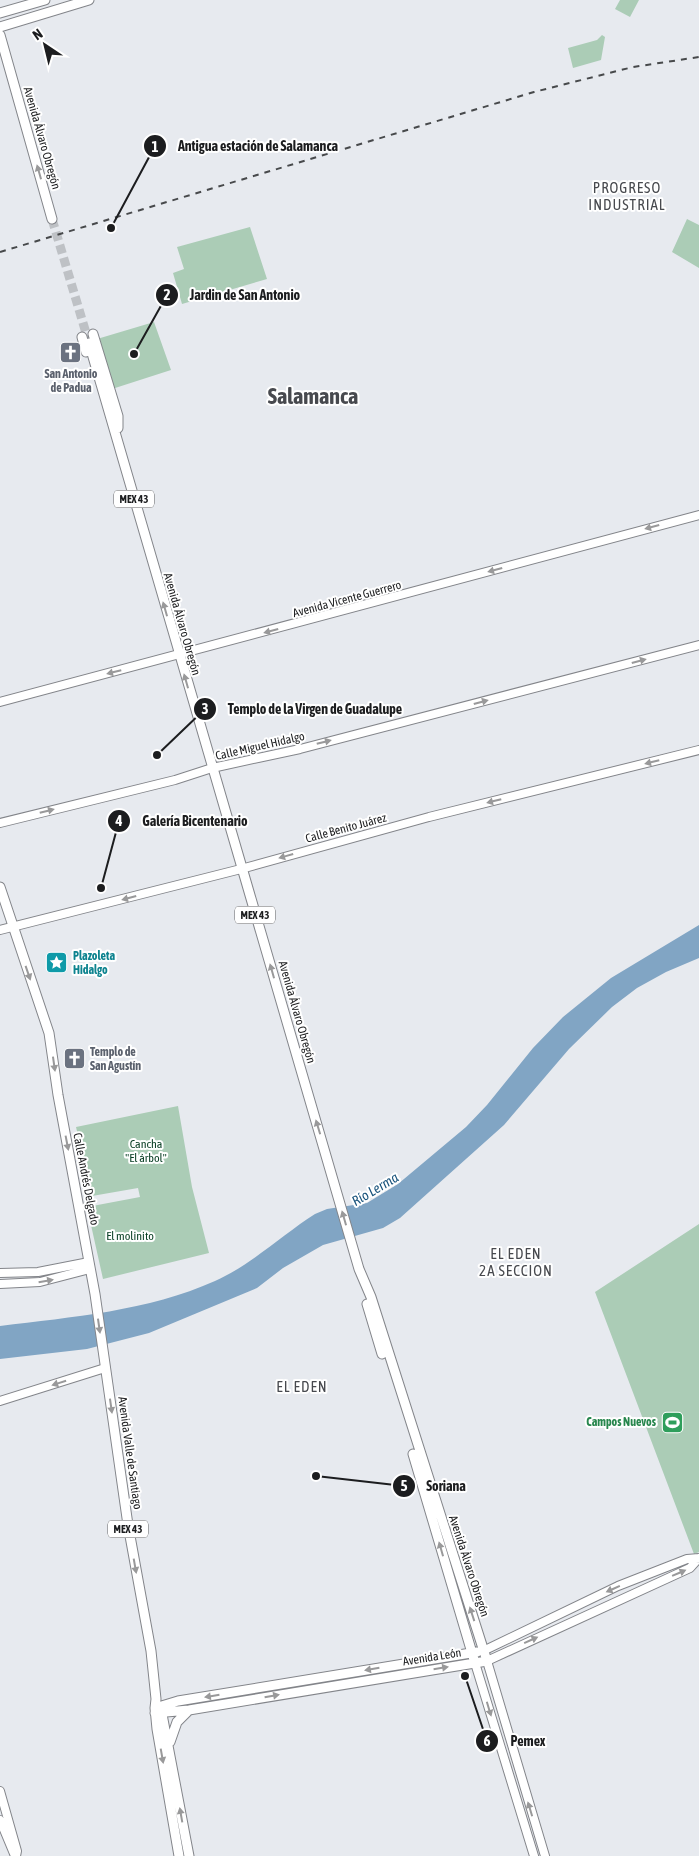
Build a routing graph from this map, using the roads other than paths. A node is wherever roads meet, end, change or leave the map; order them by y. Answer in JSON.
{"nodes":[{"id":1,"x":45,"y":0,"type":"edge"},
{"id":2,"x":89,"y":0,"type":"edge"},
{"id":3,"x":0,"y":13,"type":"edge"},
{"id":4,"x":0,"y":27,"type":"edge"},
{"id":5,"x":0,"y":35,"type":"edge"},
{"id":6,"x":52,"y":219,"type":"tunnel mouth"},
{"id":7,"x":93,"y":334,"type":"tunnel mouth"},
{"id":8,"x":85,"y":340,"type":"tunnel mouth"},
{"id":9,"x":118,"y":438,"type":"junction"},
{"id":10,"x":699,"y":515,"type":"edge"},
{"id":11,"x":699,"y":645,"type":"edge"},
{"id":12,"x":179,"y":656,"type":"junction"},
{"id":13,"x":0,"y":702,"type":"edge"},
{"id":14,"x":699,"y":750,"type":"edge"},
{"id":15,"x":212,"y":768,"type":"junction"},
{"id":16,"x":0,"y":822,"type":"edge"},
{"id":17,"x":241,"y":869,"type":"junction"},
{"id":18,"x":0,"y":887,"type":"edge"},
{"id":19,"x":12,"y":927,"type":"junction"},
{"id":20,"x":0,"y":930,"type":"edge"},
{"id":21,"x":90,"y":1266,"type":"junction"},
{"id":22,"x":0,"y":1273,"type":"edge"},
{"id":23,"x":0,"y":1284,"type":"edge"},
{"id":24,"x":364,"y":1285,"type":"junction"},
{"id":25,"x":104,"y":1357,"type":"joint"},
{"id":26,"x":105,"y":1368,"type":"junction"},
{"id":27,"x":0,"y":1401,"type":"edge"},
{"id":28,"x":696,"y":1560,"type":"edge"},
{"id":29,"x":484,"y":1651,"type":"junction"},
{"id":30,"x":472,"y":1653,"type":"junction"},
{"id":31,"x":487,"y":1661,"type":"junction"},
{"id":32,"x":475,"y":1663,"type":"junction"},
{"id":33,"x":157,"y":1708,"type":"junction"},
{"id":34,"x":189,"y":1710,"type":"junction"},
{"id":35,"x":171,"y":1754,"type":"junction"},
{"id":36,"x":0,"y":1791,"type":"edge"},
{"id":37,"x":0,"y":1820,"type":"edge"},
{"id":38,"x":15,"y":1856,"type":"edge"},
{"id":39,"x":179,"y":1856,"type":"edge"},
{"id":40,"x":189,"y":1856,"type":"edge"},
{"id":41,"x":534,"y":1856,"type":"edge"},
{"id":42,"x":545,"y":1856,"type":"edge"}],
"edges":[{"from":1,"to":3,"type":"main road"},
{"from":2,"to":4,"type":"main road"},
{"from":6,"to":5,"type":"main road","name":"Avenida Álvaro Obregón","one_way":true},
{"from":7,"to":9,"type":"main road"},
{"from":8,"to":9,"type":"main road"},
{"from":12,"to":9,"type":"main road","name":"Avenida Álvaro Obregón","number":"MEX 43","one_way":true},
{"from":10,"to":12,"type":"street","name":"Avenida Vicente Guerrero","one_way":true},
{"from":15,"to":11,"type":"street","name":"Calle Miguel Hidalgo","one_way":true},
{"from":12,"to":13,"type":"street","name":"Avenida Vicente Guerrero","one_way":true},
{"from":15,"to":12,"type":"main road","name":"Avenida Álvaro Obregón","number":"MEX 43","one_way":true},
{"from":14,"to":17,"type":"street","name":"Calle Benito Juárez","one_way":true},
{"from":16,"to":15,"type":"street","name":"Calle Miguel Hidalgo","one_way":true},
{"from":15,"to":17,"type":"main road","name":"Avenida Álvaro Obregón","number":"MEX 43"},
{"from":17,"to":19,"type":"street","name":"Calle Benito Juárez","one_way":true},
{"from":24,"to":17,"type":"main road","name":"Avenida Álvaro Obregón","number":"MEX 43","one_way":true},
{"from":18,"to":19,"type":"main road","number":"MEX 43"},
{"from":19,"to":20,"type":"street","name":"Calle Benito Juárez"},
{"from":19,"to":21,"type":"main road","name":"Calle Andrés Delgado","number":"MEX 43","one_way":true},
{"from":21,"to":22,"type":"street"},
{"from":23,"to":21,"type":"street","one_way":true},
{"from":21,"to":25,"type":"main road","name":"Calle Andrés Delgado","number":"MEX 43","one_way":true},
{"from":29,"to":24,"type":"main road","name":"Avenida Álvaro Obregón","number":"MEX 43","one_way":true},
{"from":30,"to":24,"type":"main road","name":"Avenida Álvaro Obregón","number":"MEX 43","one_way":true},
{"from":25,"to":26,"type":"main road","name":"Avenida Valle de Santiago","number":"MEX 43"},
{"from":26,"to":27,"type":"street","one_way":true},
{"from":26,"to":33,"type":"main road","name":"Avenida Valle de Santiago","number":"MEX 43","one_way":true},
{"from":28,"to":29,"type":"street","name":"Avenida León","one_way":true},
{"from":31,"to":28,"type":"street","name":"Avenida León","one_way":true},
{"from":29,"to":30,"type":"main road","name":"Avenida León"},
{"from":29,"to":31,"type":"main road","name":"Avenida Álvaro Obregón","number":"MEX 43"},
{"from":30,"to":32,"type":"main road","name":"Avenida Álvaro Obregón","number":"MEX 43"},
{"from":30,"to":33,"type":"main road","name":"Avenida León","one_way":true},
{"from":31,"to":32,"type":"main road","name":"Avenida León"},
{"from":42,"to":31,"type":"street","name":"Avenida Álvaro Obregón","one_way":true},
{"from":34,"to":32,"type":"main road","name":"Avenida León","one_way":true},
{"from":32,"to":41,"type":"street","name":"Avenida Álvaro Obregón","one_way":true},
{"from":33,"to":34,"type":"main road","name":"Avenida León"},
{"from":33,"to":35,"type":"main road","name":"Avenida Valle de Santiago","number":"MEX 43"},
{"from":33,"to":39,"type":"main road","name":"Avenida Valle de Santiago","number":"MEX 43","one_way":true},
{"from":34,"to":35,"type":"main road","number":"MEX 43"},
{"from":40,"to":35,"type":"main road","name":"Avenida Valle de Santiago","number":"MEX 43","one_way":true},
{"from":36,"to":38,"type":"street"},
{"from":37,"to":38,"type":"street"}]}
